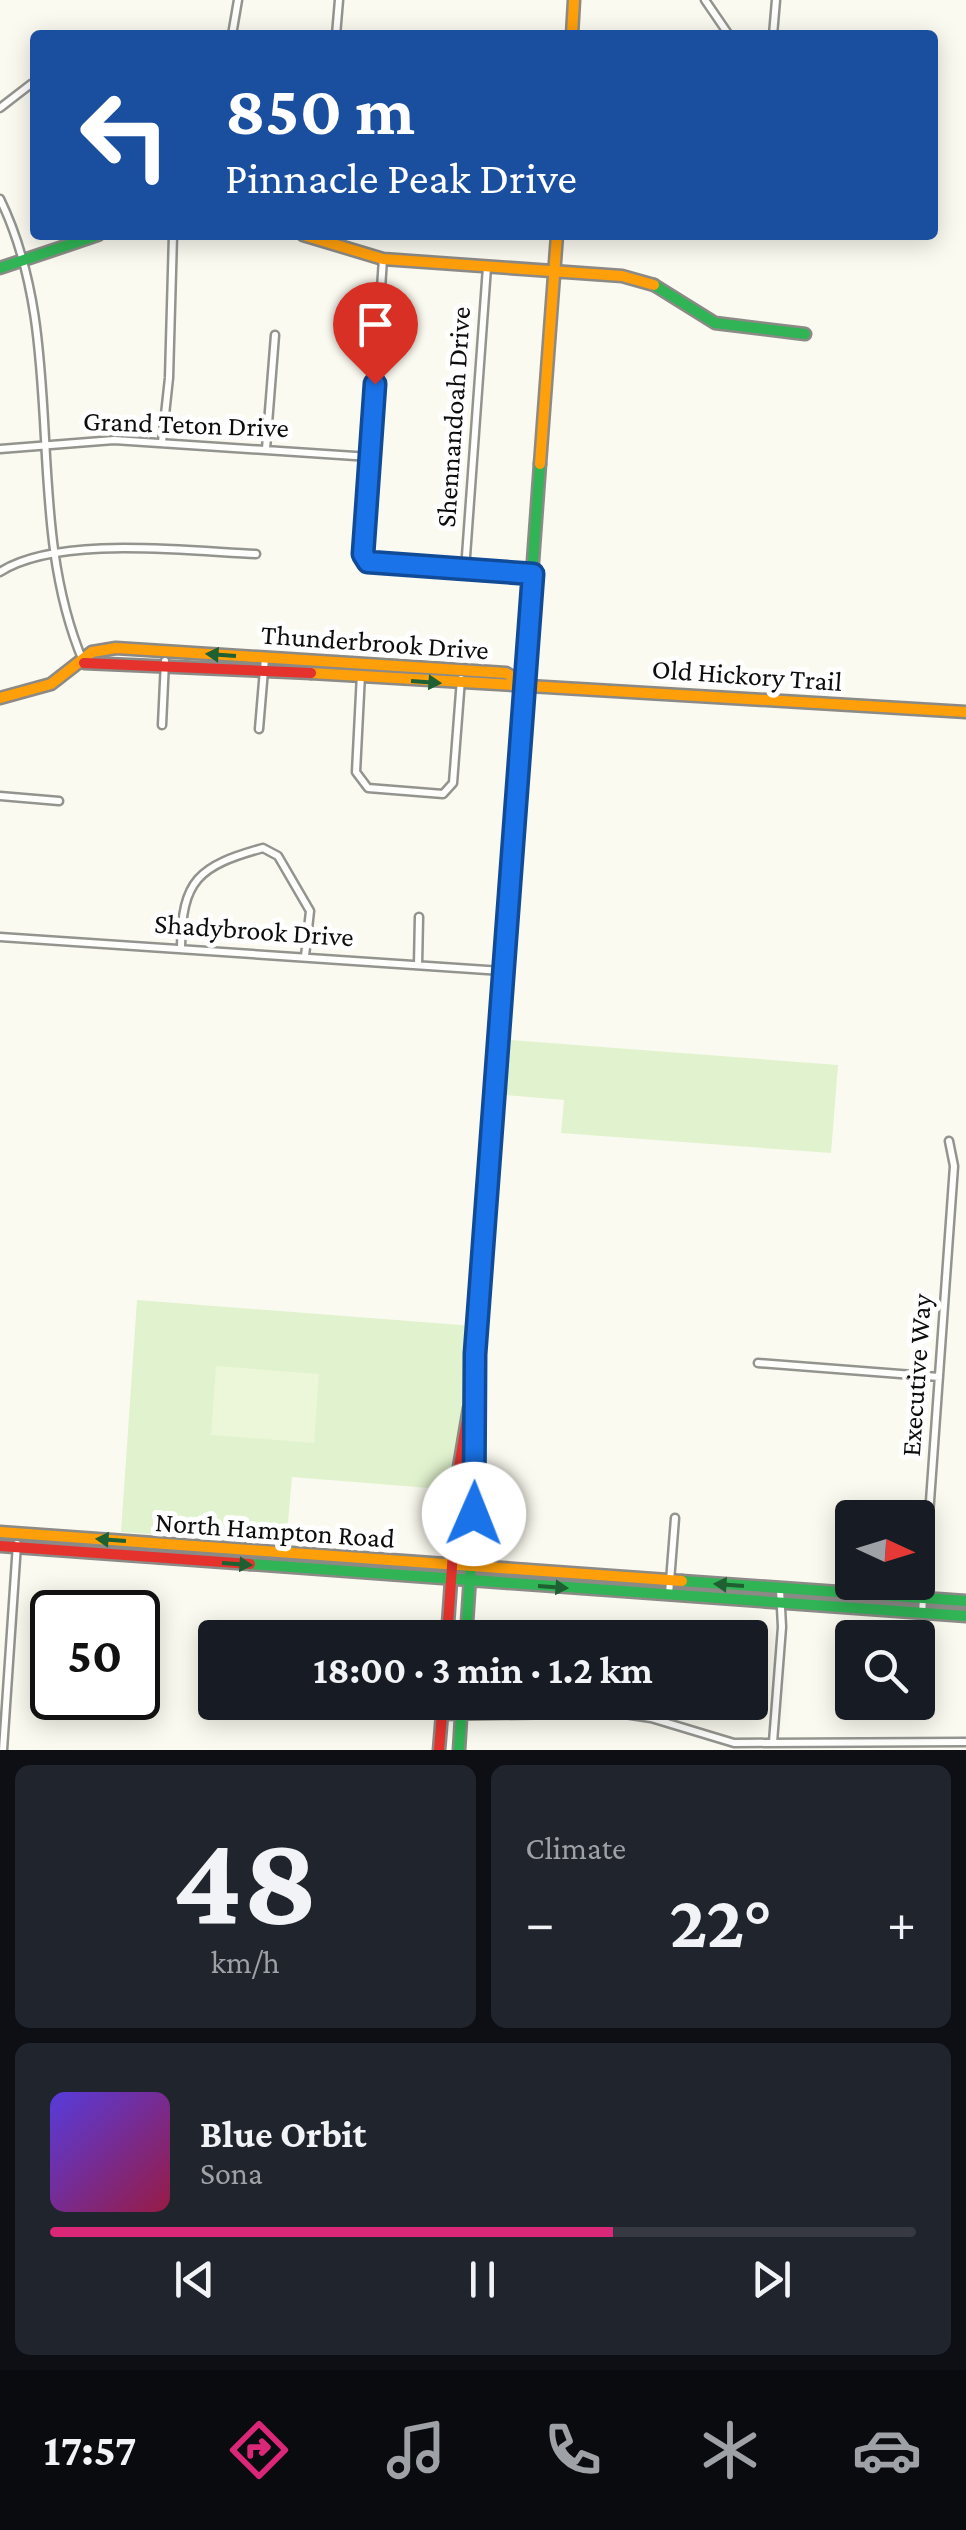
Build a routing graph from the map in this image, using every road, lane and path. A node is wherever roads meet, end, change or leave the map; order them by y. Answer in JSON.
{"nodes":[{"id":1,"x":238,"y":0,"type":"edge"},
{"id":2,"x":339,"y":0,"type":"edge"},
{"id":3,"x":574,"y":0,"type":"edge"},
{"id":4,"x":705,"y":0,"type":"edge"},
{"id":5,"x":776,"y":0,"type":"edge"},
{"id":6,"x":233,"y":30,"type":"edge"},
{"id":7,"x":336,"y":30,"type":"edge"},
{"id":8,"x":572,"y":30,"type":"edge"},
{"id":9,"x":726,"y":30,"type":"edge"},
{"id":10,"x":774,"y":30,"type":"edge"},
{"id":11,"x":30,"y":84,"type":"dead end"},
{"id":12,"x":0,"y":108,"type":"edge"},
{"id":13,"x":0,"y":198,"type":"edge"},
{"id":14,"x":83,"y":240,"type":"edge"},
{"id":15,"x":173,"y":240,"type":"edge"},
{"id":16,"x":333,"y":240,"type":"edge"},
{"id":17,"x":557,"y":240,"type":"edge"},
{"id":18,"x":26,"y":259,"type":"junction"},
{"id":19,"x":383,"y":259,"type":"junction"},
{"id":20,"x":487,"y":267,"type":"junction"},
{"id":21,"x":0,"y":268,"type":"edge"},
{"id":22,"x":555,"y":272,"type":"junction"},
{"id":23,"x":275,"y":334,"type":"dead end"},
{"id":24,"x":805,"y":334,"type":"dead end"},
{"id":25,"x":162,"y":442,"type":"junction"},
{"id":26,"x":46,"y":443,"type":"junction"},
{"id":27,"x":0,"y":449,"type":"edge"},
{"id":28,"x":266,"y":449,"type":"junction"},
{"id":29,"x":370,"y":457,"type":"junction"},
{"id":30,"x":55,"y":553,"type":"junction"},
{"id":31,"x":256,"y":554,"type":"dead end"},
{"id":32,"x":465,"y":570,"type":"junction"},
{"id":33,"x":0,"y":572,"type":"edge"},
{"id":34,"x":533,"y":574,"type":"junction"},
{"id":35,"x":169,"y":651,"type":"junction"},
{"id":36,"x":265,"y":658,"type":"junction"},
{"id":37,"x":362,"y":662,"type":"junction"},
{"id":38,"x":84,"y":663,"type":"junction"},
{"id":39,"x":164,"y":664,"type":"junction"},
{"id":40,"x":462,"y":670,"type":"junction"},
{"id":41,"x":264,"y":671,"type":"junction"},
{"id":42,"x":361,"y":677,"type":"junction"},
{"id":43,"x":461,"y":684,"type":"junction"},
{"id":44,"x":525,"y":684,"type":"junction"},
{"id":45,"x":0,"y":698,"type":"edge"},
{"id":46,"x":966,"y":712,"type":"edge"},
{"id":47,"x":162,"y":725,"type":"dead end"},
{"id":48,"x":259,"y":729,"type":"dead end"},
{"id":49,"x":0,"y":796,"type":"edge"},
{"id":50,"x":60,"y":802,"type":"dead end"},
{"id":51,"x":419,"y":918,"type":"dead end"},
{"id":52,"x":0,"y":938,"type":"edge"},
{"id":53,"x":181,"y":947,"type":"junction"},
{"id":54,"x":305,"y":956,"type":"junction"},
{"id":55,"x":418,"y":965,"type":"junction"},
{"id":56,"x":504,"y":971,"type":"junction"},
{"id":57,"x":949,"y":1142,"type":"dead end"},
{"id":58,"x":758,"y":1363,"type":"dead end"},
{"id":59,"x":938,"y":1376,"type":"junction"},
{"id":60,"x":474,"y":1378,"type":"junction"},
{"id":61,"x":469,"y":1406,"type":"junction"},
{"id":62,"x":930,"y":1500,"type":"edge"},
{"id":63,"x":474,"y":1514,"type":"junction"},
{"id":64,"x":674,"y":1518,"type":"dead end"},
{"id":65,"x":0,"y":1532,"type":"edge"},
{"id":66,"x":18,"y":1533,"type":"junction"},
{"id":67,"x":0,"y":1546,"type":"edge"},
{"id":68,"x":17,"y":1547,"type":"junction"},
{"id":69,"x":282,"y":1553,"type":"junction"},
{"id":70,"x":452,"y":1565,"type":"junction"},
{"id":71,"x":470,"y":1566,"type":"junction"},
{"id":72,"x":282,"y":1567,"type":"junction"},
{"id":73,"x":451,"y":1580,"type":"junction"},
{"id":74,"x":670,"y":1580,"type":"junction"},
{"id":75,"x":470,"y":1581,"type":"junction"},
{"id":76,"x":780,"y":1588,"type":"junction"},
{"id":77,"x":835,"y":1592,"type":"edge"},
{"id":78,"x":668,"y":1595,"type":"junction"},
{"id":79,"x":935,"y":1599,"type":"edge"},
{"id":80,"x":924,"y":1600,"type":"edge"},
{"id":81,"x":966,"y":1601,"type":"edge"},
{"id":82,"x":782,"y":1603,"type":"junction"},
{"id":83,"x":922,"y":1612,"type":"junction"},
{"id":84,"x":966,"y":1616,"type":"edge"},
{"id":85,"x":448,"y":1620,"type":"edge"},
{"id":86,"x":467,"y":1620,"type":"edge"},
{"id":87,"x":442,"y":1720,"type":"edge"},
{"id":88,"x":461,"y":1720,"type":"edge"},
{"id":89,"x":657,"y":1720,"type":"edge"},
{"id":90,"x":772,"y":1742,"type":"junction"},
{"id":91,"x":966,"y":1742,"type":"edge"},
{"id":92,"x":3,"y":1750,"type":"edge"},
{"id":93,"x":440,"y":1750,"type":"edge"},
{"id":94,"x":458,"y":1750,"type":"edge"}],
"edges":[{"from":1,"to":6,"type":"street"},
{"from":2,"to":7,"type":"street"},
{"from":3,"to":8,"type":"main road"},
{"from":4,"to":9,"type":"street"},
{"from":5,"to":10,"type":"street"},
{"from":11,"to":12,"type":"street"},
{"from":13,"to":18,"type":"street"},
{"from":14,"to":18,"type":"main road"},
{"from":15,"to":25,"type":"street"},
{"from":16,"to":19,"type":"main road"},
{"from":17,"to":22,"type":"main road"},
{"from":18,"to":21,"type":"main road"},
{"from":18,"to":26,"type":"street"},
{"from":19,"to":20,"type":"main road"},
{"from":19,"to":29,"type":"street"},
{"from":20,"to":22,"type":"main road"},
{"from":20,"to":32,"type":"street","name":"Shennandoah Drive"},
{"from":22,"to":24,"type":"main road"},
{"from":22,"to":34,"type":"main road"},
{"from":23,"to":28,"type":"street"},
{"from":25,"to":26,"type":"street","name":"Grand Teton Drive"},
{"from":25,"to":28,"type":"street","name":"Grand Teton Drive"},
{"from":26,"to":27,"type":"street","name":"Grand Teton Drive"},
{"from":26,"to":30,"type":"street"},
{"from":28,"to":29,"type":"street","name":"Grand Teton Drive"},
{"from":29,"to":32,"type":"street"},
{"from":30,"to":31,"type":"street"},
{"from":30,"to":33,"type":"street"},
{"from":30,"to":38,"type":"street"},
{"from":32,"to":34,"type":"street"},
{"from":34,"to":44,"type":"main road"},
{"from":36,"to":35,"type":"main road","name":"Thunderbrook Drive","one_way":true},
{"from":35,"to":38,"type":"main road","name":"Thunderbrook Drive"},
{"from":35,"to":39,"type":"street"},
{"from":36,"to":37,"type":"main road","name":"Thunderbrook Drive"},
{"from":36,"to":41,"type":"street"},
{"from":37,"to":40,"type":"main road","name":"Thunderbrook Drive"},
{"from":37,"to":42,"type":"street"},
{"from":38,"to":39,"type":"main road","name":"Thunderbrook Drive"},
{"from":38,"to":45,"type":"main road","name":"Thunderbrook Drive"},
{"from":39,"to":41,"type":"main road","name":"Thunderbrook Drive"},
{"from":39,"to":47,"type":"street"},
{"from":40,"to":43,"type":"street"},
{"from":40,"to":44,"type":"main road","name":"Thunderbrook Drive"},
{"from":41,"to":42,"type":"main road","name":"Thunderbrook Drive"},
{"from":41,"to":48,"type":"street"},
{"from":42,"to":43,"type":"main road","name":"Thunderbrook Drive","one_way":true},
{"from":42,"to":43,"type":"street"},
{"from":43,"to":44,"type":"main road","name":"Thunderbrook Drive"},
{"from":44,"to":46,"type":"main road","name":"Old Hickory Trail"},
{"from":44,"to":56,"type":"main road"},
{"from":49,"to":50,"type":"street"},
{"from":51,"to":55,"type":"street"},
{"from":52,"to":53,"type":"street","name":"Shadybrook Drive"},
{"from":53,"to":54,"type":"street","name":"Shadybrook Drive"},
{"from":53,"to":54,"type":"street"},
{"from":54,"to":55,"type":"street","name":"Shadybrook Drive"},
{"from":55,"to":56,"type":"street","name":"Shadybrook Drive"},
{"from":56,"to":60,"type":"main road"},
{"from":57,"to":59,"type":"street","name":"Executive Way"},
{"from":58,"to":59,"type":"street"},
{"from":59,"to":62,"type":"street","name":"Executive Way"},
{"from":60,"to":61,"type":"main road"},
{"from":60,"to":63,"type":"main road"},
{"from":61,"to":63,"type":"main road"},
{"from":61,"to":70,"type":"main road"},
{"from":63,"to":71,"type":"main road"},
{"from":64,"to":74,"type":"street"},
{"from":65,"to":66,"type":"main road","name":"North Hampton Road"},
{"from":66,"to":68,"type":"street"},
{"from":69,"to":66,"type":"main road","name":"North Hampton Road","one_way":true},
{"from":67,"to":68,"type":"main road","name":"North Hampton Road"},
{"from":68,"to":72,"type":"main road","name":"North Hampton Road","one_way":true},
{"from":68,"to":92,"type":"street"},
{"from":69,"to":70,"type":"main road","name":"North Hampton Road"},
{"from":69,"to":72,"type":"main road"},
{"from":70,"to":71,"type":"main road","name":"North Hampton Road"},
{"from":70,"to":73,"type":"main road"},
{"from":71,"to":74,"type":"main road","name":"North Hampton Road"},
{"from":71,"to":75,"type":"main road"},
{"from":72,"to":73,"type":"main road","name":"North Hampton Road"},
{"from":73,"to":75,"type":"main road","name":"North Hampton Road"},
{"from":73,"to":85,"type":"main road"},
{"from":76,"to":74,"type":"main road","name":"North Hampton Road","one_way":true},
{"from":74,"to":78,"type":"street"},
{"from":75,"to":78,"type":"main road","name":"North Hampton Road","one_way":true},
{"from":75,"to":86,"type":"main road"},
{"from":76,"to":77,"type":"main road","name":"North Hampton Road"},
{"from":76,"to":82,"type":"street"},
{"from":78,"to":82,"type":"main road","name":"North Hampton Road"},
{"from":79,"to":81,"type":"main road","name":"North Hampton Road"},
{"from":80,"to":83,"type":"street","name":"Executive Way"},
{"from":82,"to":83,"type":"main road","name":"North Hampton Road"},
{"from":82,"to":90,"type":"street"},
{"from":83,"to":84,"type":"main road","name":"North Hampton Road"},
{"from":87,"to":93,"type":"main road"},
{"from":88,"to":94,"type":"main road"},
{"from":89,"to":90,"type":"street"},
{"from":90,"to":91,"type":"street"}]}
